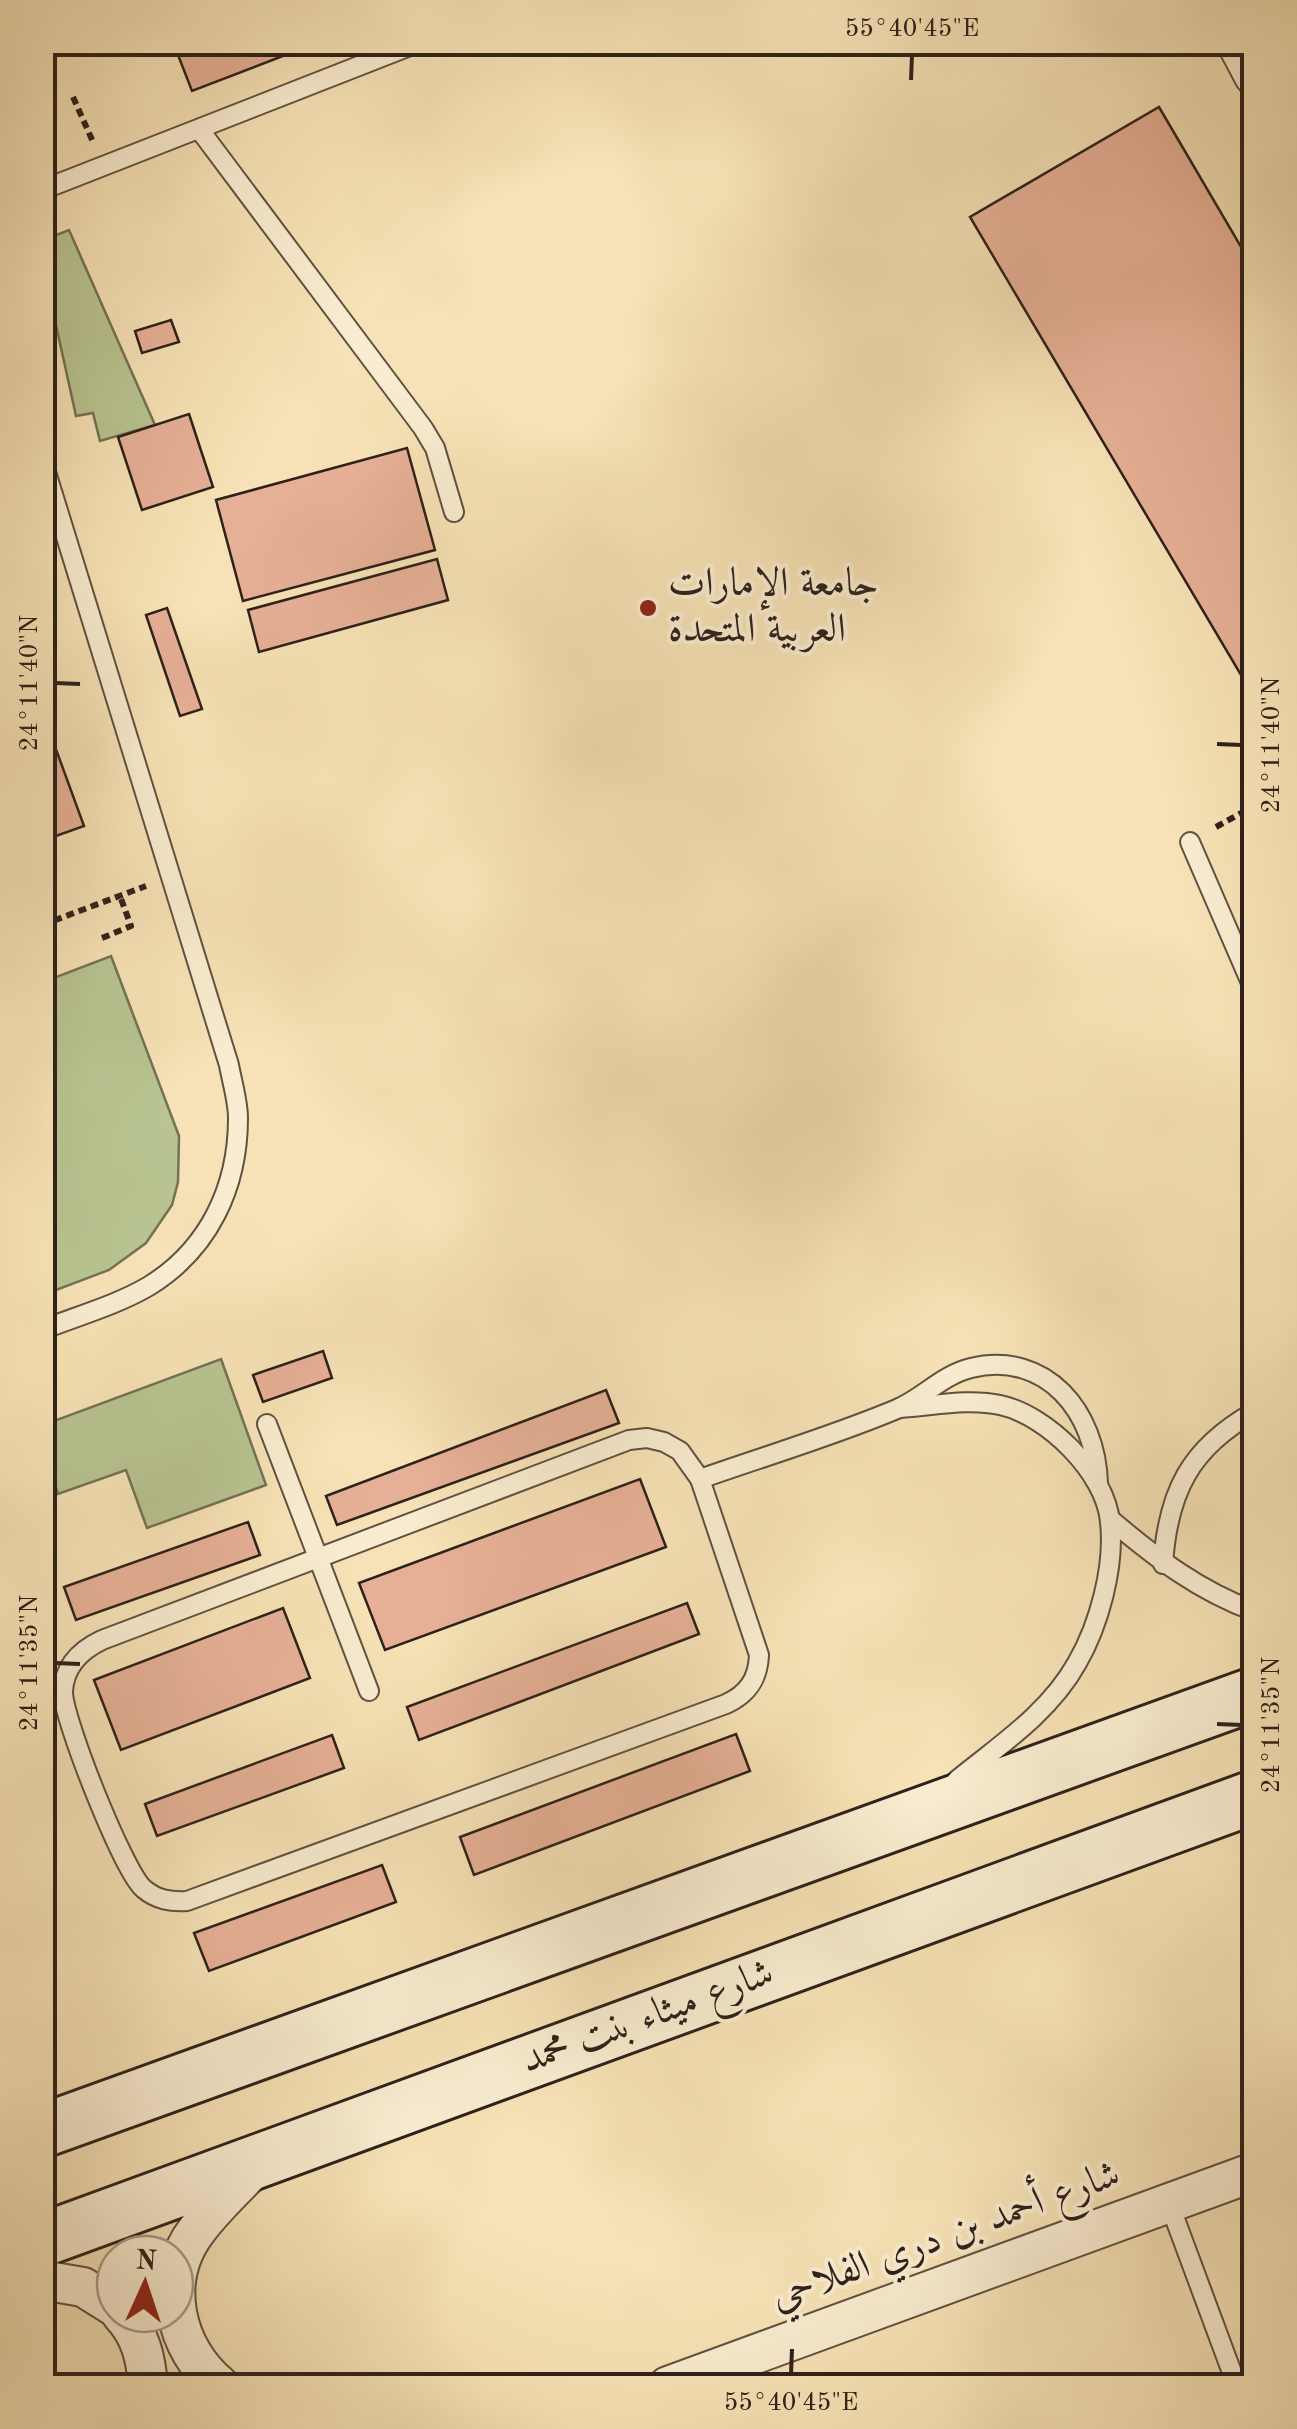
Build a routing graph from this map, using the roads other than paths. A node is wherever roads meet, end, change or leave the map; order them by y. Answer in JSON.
{"nodes":[{"id":1,"x":420,"y":42,"type":"edge"},
{"id":2,"x":1236,"y":42,"type":"edge"},
{"id":3,"x":1254,"y":76,"type":"edge"},
{"id":4,"x":199,"y":129,"type":"junction"},
{"id":5,"x":42,"y":190,"type":"edge"},
{"id":6,"x":42,"y":459,"type":"edge"},
{"id":7,"x":454,"y":512,"type":"dead end"},
{"id":8,"x":1190,"y":842,"type":"road end"},
{"id":9,"x":1254,"y":990,"type":"edge"},
{"id":10,"x":42,"y":1330,"type":"edge"},
{"id":11,"x":900,"y":1408,"type":"junction"},
{"id":12,"x":1254,"y":1412,"type":"edge"},
{"id":13,"x":267,"y":1424,"type":"dead end"},
{"id":14,"x":700,"y":1478,"type":"junction"},
{"id":15,"x":1099,"y":1489,"type":"junction"},
{"id":16,"x":1110,"y":1520,"type":"junction"},
{"id":17,"x":317,"y":1556,"type":"junction"},
{"id":18,"x":1163,"y":1564,"type":"junction"},
{"id":19,"x":1254,"y":1611,"type":"edge"},
{"id":20,"x":369,"y":1690,"type":"dead end"},
{"id":21,"x":1254,"y":1694,"type":"edge"},
{"id":22,"x":1254,"y":1798,"type":"edge"},
{"id":23,"x":912,"y":1817,"type":"junction"},
{"id":24,"x":42,"y":2131,"type":"edge"},
{"id":25,"x":262,"y":2158,"type":"junction"},
{"id":26,"x":1254,"y":2172,"type":"edge"},
{"id":27,"x":1169,"y":2203,"type":"junction"},
{"id":28,"x":42,"y":2240,"type":"edge"},
{"id":29,"x":42,"y":2280,"type":"edge"},
{"id":30,"x":95,"y":2295,"type":"edge"},
{"id":31,"x":136,"y":2334,"type":"edge"},
{"id":32,"x":148,"y":2386,"type":"edge"},
{"id":33,"x":220,"y":2386,"type":"edge"},
{"id":34,"x":668,"y":2386,"type":"edge"},
{"id":35,"x":1237,"y":2386,"type":"edge"}],
"edges":[{"from":1,"to":4,"type":"lane"},
{"from":2,"to":3,"type":"street"},
{"from":4,"to":5,"type":"lane"},
{"from":4,"to":7,"type":"lane"},
{"from":6,"to":10,"type":"lane"},
{"from":8,"to":9,"type":"lane"},
{"from":11,"to":14,"type":"lane"},
{"from":11,"to":15,"type":"lane"},
{"from":11,"to":15,"type":"lane"},
{"from":12,"to":18,"type":"lane"},
{"from":13,"to":17,"type":"lane"},
{"from":14,"to":17,"type":"lane"},
{"from":14,"to":17,"type":"lane"},
{"from":15,"to":16,"type":"lane"},
{"from":16,"to":18,"type":"lane"},
{"from":16,"to":23,"type":"lane"},
{"from":17,"to":20,"type":"lane"},
{"from":18,"to":19,"type":"lane"},
{"from":21,"to":23,"type":"main road"},
{"from":22,"to":25,"type":"main road","name":"شارع ميثاء بنت محمد"},
{"from":23,"to":24,"type":"main road"},
{"from":25,"to":28,"type":"main road","name":"شارع ميثاء بنت محمد"},
{"from":25,"to":33,"type":"street"},
{"from":26,"to":27,"type":"street","name":"شارع أحمد بن دري الفلاحي"},
{"from":27,"to":34,"type":"street","name":"شارع أحمد بن دري الفلاحي"},
{"from":27,"to":35,"type":"lane"},
{"from":29,"to":30,"type":"street"},
{"from":31,"to":32,"type":"street"}]}
